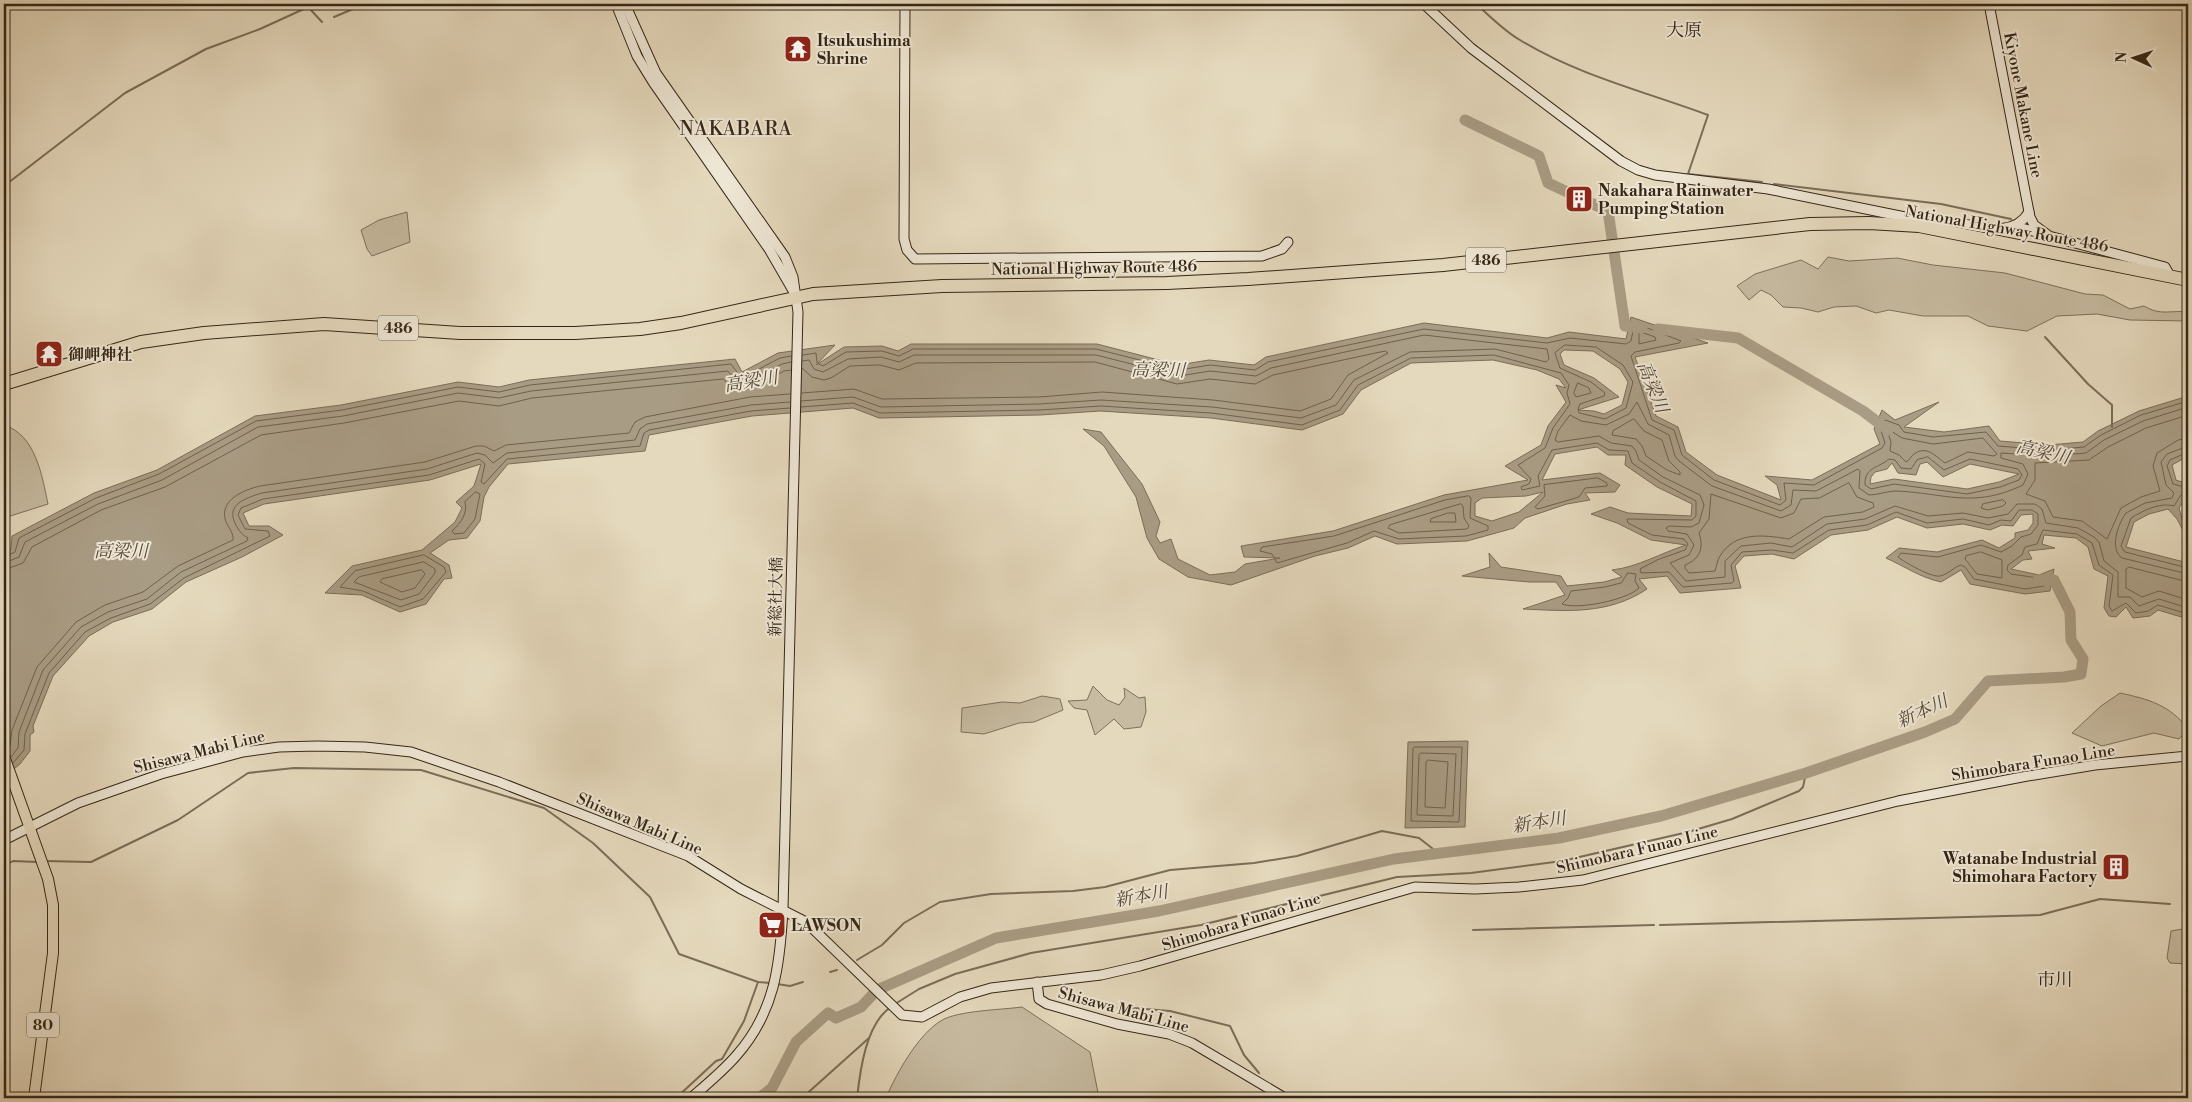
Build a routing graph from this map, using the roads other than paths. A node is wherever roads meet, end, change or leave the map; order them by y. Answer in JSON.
{"nodes":[{"id":1,"x":616,"y":4,"type":"edge"},
{"id":2,"x":625,"y":4,"type":"edge"},
{"id":3,"x":905,"y":4,"type":"edge"},
{"id":4,"x":1424,"y":4,"type":"edge"},
{"id":5,"x":1989,"y":4,"type":"edge"},
{"id":6,"x":732,"y":187,"type":"junction"},
{"id":7,"x":2029,"y":212,"type":"junction"},
{"id":8,"x":1905,"y":217,"type":"junction"},
{"id":9,"x":1934,"y":221,"type":"junction"},
{"id":10,"x":1918,"y":226,"type":"junction"},
{"id":11,"x":2014,"y":226,"type":"junction"},
{"id":12,"x":2044,"y":234,"type":"junction"},
{"id":13,"x":1288,"y":242,"type":"dead end"},
{"id":14,"x":2170,"y":276,"type":"junction"},
{"id":15,"x":2188,"y":280,"type":"edge"},
{"id":16,"x":796,"y":296,"type":"junction"},
{"id":17,"x":4,"y":384,"type":"edge"},
{"id":18,"x":4,"y":756,"type":"edge"},
{"id":19,"x":2188,"y":756,"type":"edge"},
{"id":20,"x":28,"y":822,"type":"junction"},
{"id":21,"x":4,"y":840,"type":"edge"},
{"id":22,"x":783,"y":909,"type":"junction"},
{"id":23,"x":1037,"y":982,"type":"junction"},
{"id":24,"x":34,"y":1098,"type":"edge"},
{"id":25,"x":691,"y":1098,"type":"edge"},
{"id":26,"x":1285,"y":1098,"type":"edge"}],
"edges":[{"from":1,"to":6,"type":"main road"},
{"from":2,"to":6,"type":"main road"},
{"from":3,"to":13,"type":"main road"},
{"from":4,"to":8,"type":"main road"},
{"from":5,"to":7,"type":"main road","name":"Kiyone Makane Line"},
{"from":6,"to":16,"type":"main road"},
{"from":7,"to":11,"type":"main road"},
{"from":7,"to":12,"type":"main road","name":"Kiyone Makane Line"},
{"from":8,"to":9,"type":"main road"},
{"from":8,"to":10,"type":"main road"},
{"from":9,"to":10,"type":"main road"},
{"from":9,"to":11,"type":"main road"},
{"from":10,"to":14,"type":"highway","name":"National Highway Route 486","number":"486"},
{"from":10,"to":16,"type":"highway","name":"National Highway Route 486","number":"486"},
{"from":11,"to":12,"type":"main road"},
{"from":12,"to":14,"type":"main road"},
{"from":14,"to":15,"type":"highway","name":"National Highway Route 486","number":"486"},
{"from":16,"to":17,"type":"highway","name":"National Highway Route 486","number":"486"},
{"from":16,"to":22,"type":"main road","name":"新総社大橋"},
{"from":18,"to":20,"type":"main road","number":"80"},
{"from":19,"to":23,"type":"main road","name":"Shimobara Funao Line"},
{"from":20,"to":21,"type":"main road","name":"Shisawa Mabi Line"},
{"from":20,"to":22,"type":"main road","name":"Shisawa Mabi Line"},
{"from":20,"to":24,"type":"main road","number":"80"},
{"from":22,"to":23,"type":"main road","name":"Shisawa Mabi Line"},
{"from":22,"to":25,"type":"main road","name":"新総社大橋"},
{"from":23,"to":26,"type":"main road","name":"Shisawa Mabi Line"}]}
